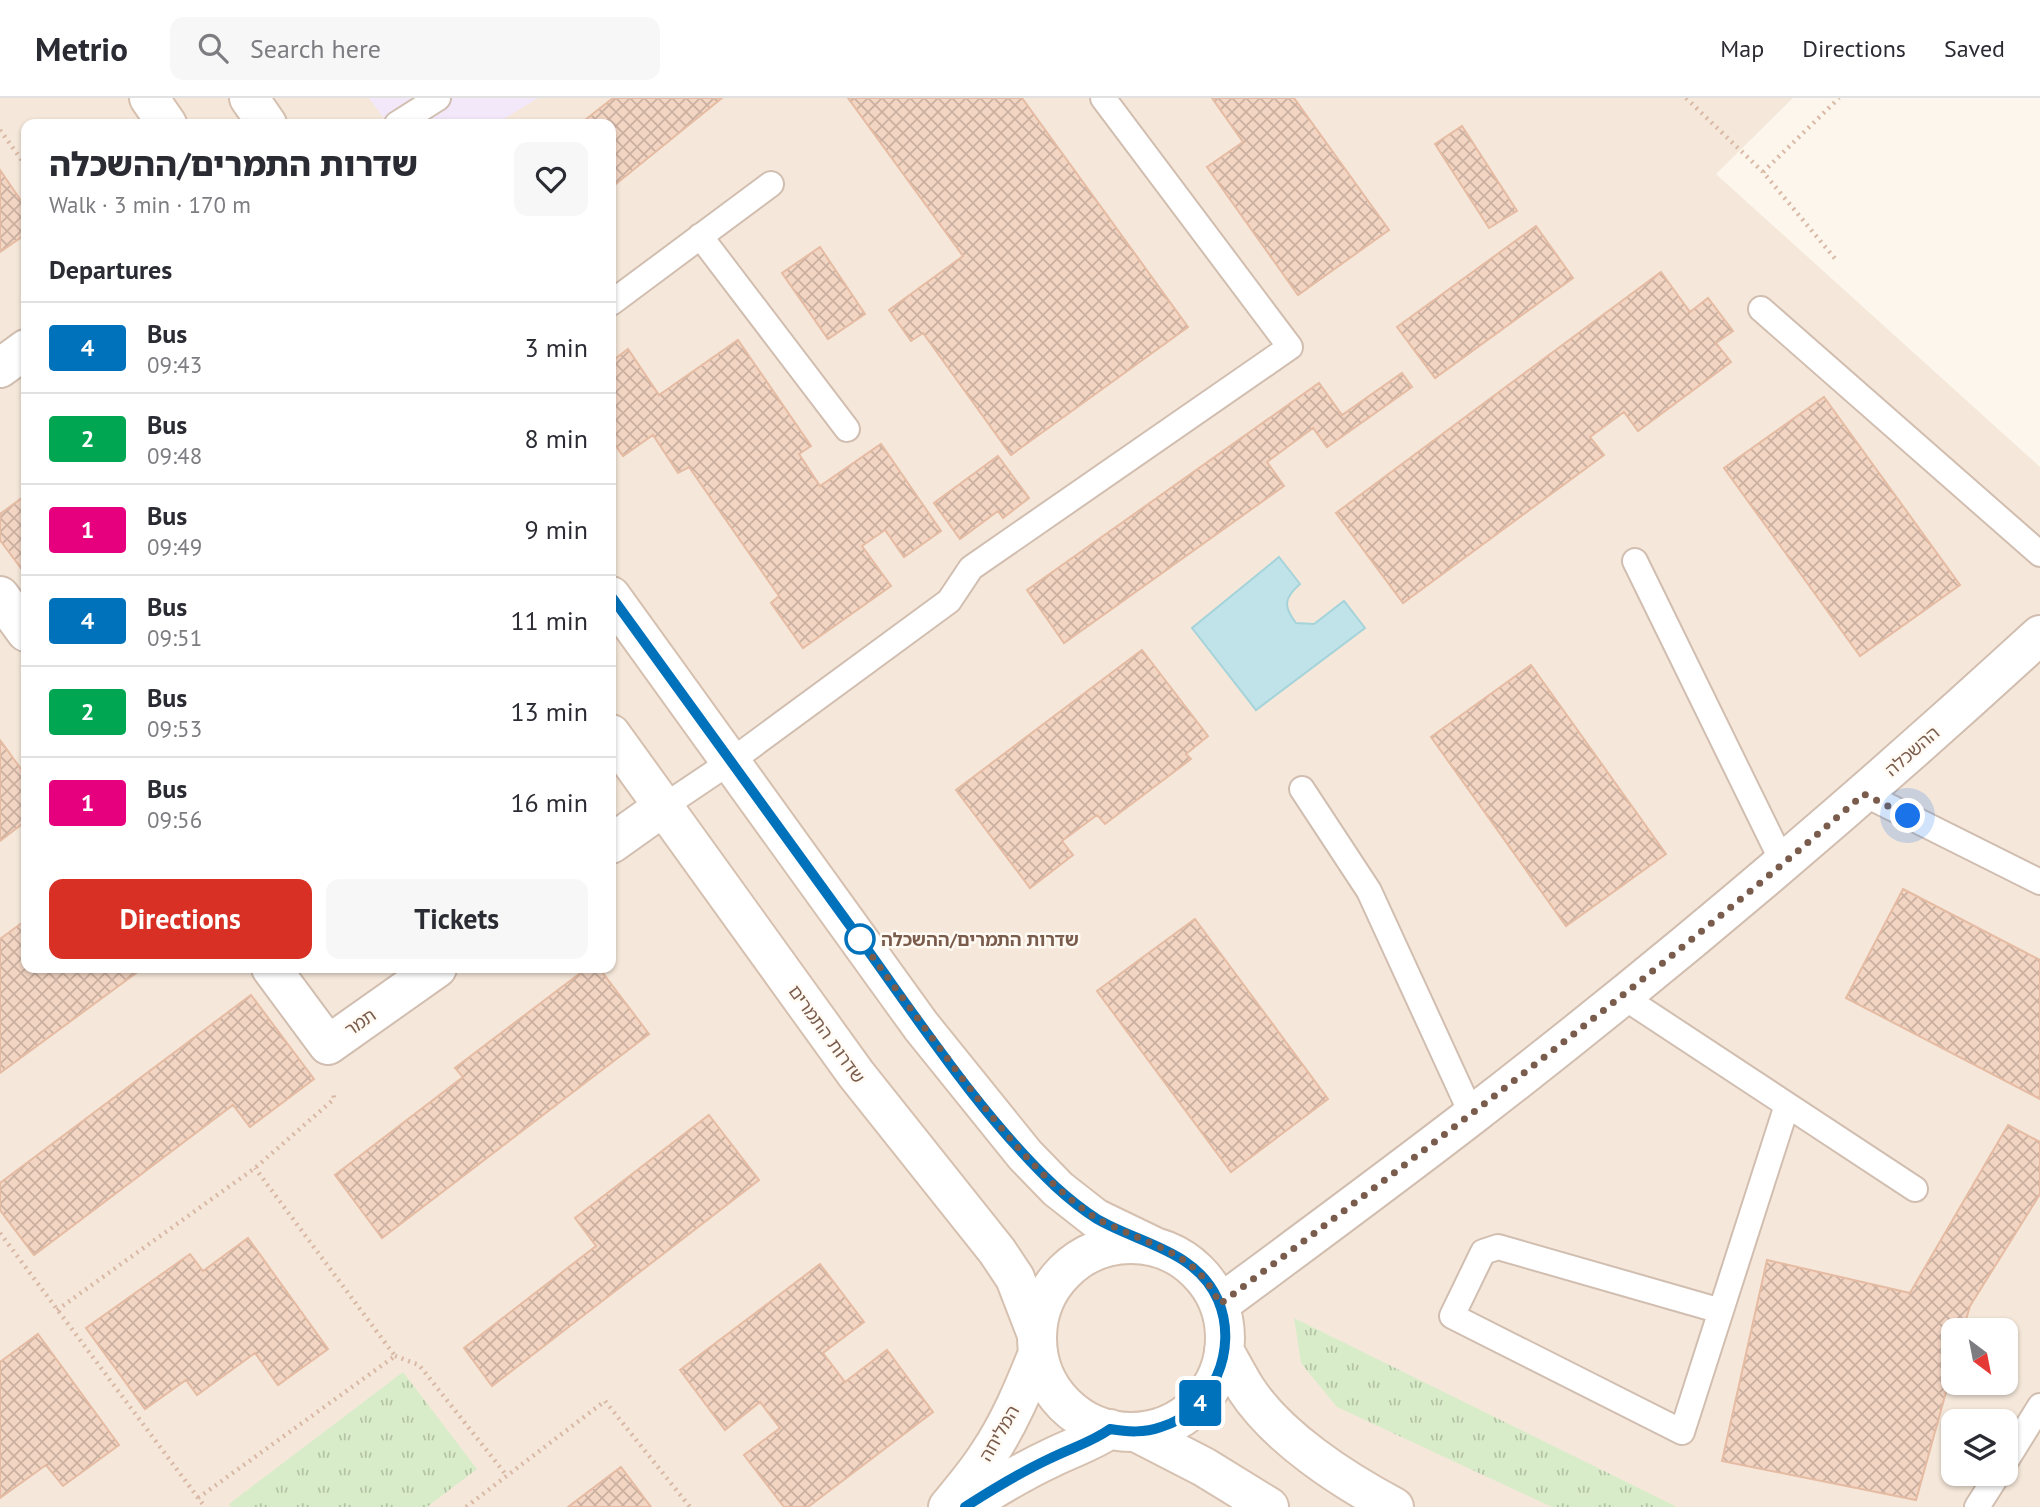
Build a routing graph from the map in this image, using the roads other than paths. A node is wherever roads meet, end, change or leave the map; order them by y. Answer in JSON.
{"nodes":[{"id":1,"x":149,"y":98,"type":"edge"},
{"id":2,"x":248,"y":98,"type":"edge"},
{"id":3,"x":438,"y":98,"type":"edge"},
{"id":4,"x":1103,"y":98,"type":"edge"},
{"id":5,"x":164,"y":119,"type":"edge"},
{"id":6,"x":263,"y":119,"type":"edge"},
{"id":7,"x":405,"y":119,"type":"edge"},
{"id":8,"x":771,"y":184,"type":"dead end"},
{"id":9,"x":701,"y":236,"type":"junction"},
{"id":10,"x":616,"y":299,"type":"edge"},
{"id":11,"x":1761,"y":309,"type":"dead end"},
{"id":12,"x":21,"y":353,"type":"edge"},
{"id":13,"x":0,"y":368,"type":"edge"},
{"id":14,"x":847,"y":429,"type":"dead end"},
{"id":15,"x":2040,"y":554,"type":"edge"},
{"id":16,"x":1635,"y":561,"type":"dead end"},
{"id":17,"x":0,"y":596,"type":"edge"},
{"id":18,"x":616,"y":603,"type":"edge"},
{"id":19,"x":21,"y":625,"type":"edge"},
{"id":20,"x":2040,"y":635,"type":"edge"},
{"id":21,"x":616,"y":741,"type":"edge"},
{"id":22,"x":730,"y":762,"type":"junction"},
{"id":23,"x":1302,"y":789,"type":"dead end"},
{"id":24,"x":1864,"y":794,"type":"junction"},
{"id":25,"x":663,"y":807,"type":"junction"},
{"id":26,"x":616,"y":840,"type":"edge"},
{"id":27,"x":1783,"y":863,"type":"junction"},
{"id":28,"x":2040,"y":882,"type":"edge"},
{"id":29,"x":275,"y":973,"type":"edge"},
{"id":30,"x":430,"y":973,"type":"edge"},
{"id":31,"x":1622,"y":996,"type":"junction"},
{"id":32,"x":1787,"y":1105,"type":"junction"},
{"id":33,"x":1472,"y":1115,"type":"junction"},
{"id":34,"x":1915,"y":1189,"type":"dead end"},
{"id":35,"x":1153,"y":1246,"type":"junction"},
{"id":36,"x":1220,"y":1304,"type":"junction"},
{"id":37,"x":1721,"y":1311,"type":"junction"},
{"id":38,"x":1038,"y":1344,"type":"junction"},
{"id":39,"x":1224,"y":1350,"type":"junction"},
{"id":40,"x":2040,"y":1406,"type":"edge"},
{"id":41,"x":1123,"y":1430,"type":"junction"},
{"id":42,"x":2018,"y":1442,"type":"edge"},
{"id":43,"x":1990,"y":1486,"type":"edge"},
{"id":44,"x":948,"y":1507,"type":"edge"},
{"id":45,"x":964,"y":1507,"type":"edge"},
{"id":46,"x":1269,"y":1507,"type":"edge"},
{"id":47,"x":1394,"y":1507,"type":"edge"},
{"id":48,"x":1977,"y":1507,"type":"edge"}],
"edges":[{"from":1,"to":5,"type":"street"},
{"from":2,"to":6,"type":"street"},
{"from":3,"to":7,"type":"lane"},
{"from":4,"to":22,"type":"lane"},
{"from":8,"to":9,"type":"lane"},
{"from":9,"to":10,"type":"lane"},
{"from":9,"to":14,"type":"lane"},
{"from":11,"to":15,"type":"lane"},
{"from":12,"to":13,"type":"street"},
{"from":16,"to":27,"type":"lane"},
{"from":17,"to":19,"type":"street"},
{"from":18,"to":22,"type":"street"},
{"from":20,"to":24,"type":"street","name":"ההשכלה"},
{"from":21,"to":25,"type":"street","name":"שדרות התמרים"},
{"from":22,"to":25,"type":"lane"},
{"from":22,"to":35,"type":"street"},
{"from":23,"to":33,"type":"lane"},
{"from":24,"to":27,"type":"street","name":"ההשכלה"},
{"from":24,"to":28,"type":"lane"},
{"from":25,"to":26,"type":"street"},
{"from":25,"to":38,"type":"street","name":"שדרות התמרים"},
{"from":27,"to":31,"type":"street","name":"ההשכלה"},
{"from":29,"to":30,"type":"street","name":"תמר"},
{"from":31,"to":32,"type":"lane"},
{"from":31,"to":33,"type":"street","name":"ההשכלה"},
{"from":32,"to":34,"type":"lane"},
{"from":32,"to":37,"type":"lane"},
{"from":33,"to":36,"type":"street","name":"ההשכלה"},
{"from":35,"to":36,"type":"street"},
{"from":35,"to":38,"type":"street"},
{"from":36,"to":39,"type":"street"},
{"from":37,"to":37,"type":"lane"},
{"from":38,"to":41,"type":"street"},
{"from":38,"to":44,"type":"street","name":"המליחה"},
{"from":39,"to":41,"type":"street"},
{"from":39,"to":47,"type":"street"},
{"from":40,"to":42,"type":"lane"},
{"from":41,"to":45,"type":"street","name":"המליחה"},
{"from":41,"to":46,"type":"street"},
{"from":43,"to":48,"type":"lane"}]}
